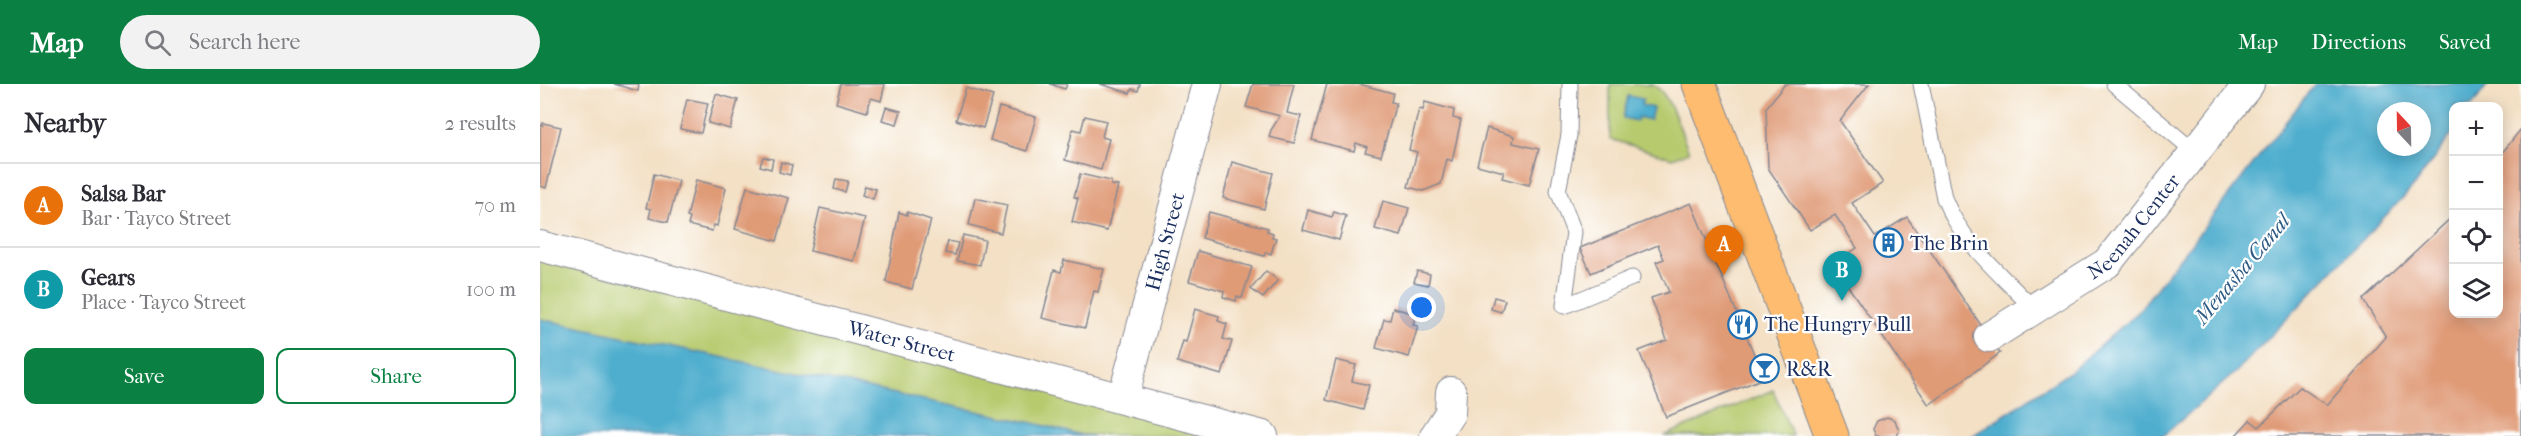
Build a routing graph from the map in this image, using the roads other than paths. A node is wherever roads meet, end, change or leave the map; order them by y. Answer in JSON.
{"nodes":[{"id":1,"x":1207,"y":84,"type":"edge"},
{"id":2,"x":1570,"y":84,"type":"edge"},
{"id":3,"x":1699,"y":84,"type":"edge"},
{"id":4,"x":1921,"y":84,"type":"edge"},
{"id":5,"x":2114,"y":84,"type":"edge"},
{"id":6,"x":2250,"y":84,"type":"edge"},
{"id":7,"x":2196,"y":153,"type":"junction"},
{"id":8,"x":540,"y":246,"type":"edge"},
{"id":9,"x":1632,"y":278,"type":"dead end"},
{"id":10,"x":2034,"y":309,"type":"junction"},
{"id":11,"x":1989,"y":337,"type":"dead end"},
{"id":12,"x":1451,"y":392,"type":"dead end"},
{"id":13,"x":1123,"y":398,"type":"junction"},
{"id":14,"x":1831,"y":433,"type":"edge"},
{"id":15,"x":1263,"y":436,"type":"edge"},
{"id":16,"x":1435,"y":436,"type":"edge"}],
"edges":[{"from":1,"to":13,"type":"street","name":"High Street"},
{"from":2,"to":9,"type":"lane"},
{"from":3,"to":14,"type":"main road"},
{"from":4,"to":10,"type":"lane"},
{"from":5,"to":7,"type":"lane"},
{"from":6,"to":7,"type":"street","name":"Neenah Center"},
{"from":7,"to":10,"type":"street","name":"Neenah Center"},
{"from":8,"to":13,"type":"street","name":"Water Street"},
{"from":10,"to":11,"type":"street","name":"Neenah Center"},
{"from":12,"to":16,"type":"street"},
{"from":13,"to":15,"type":"street","name":"Water Street"}]}
